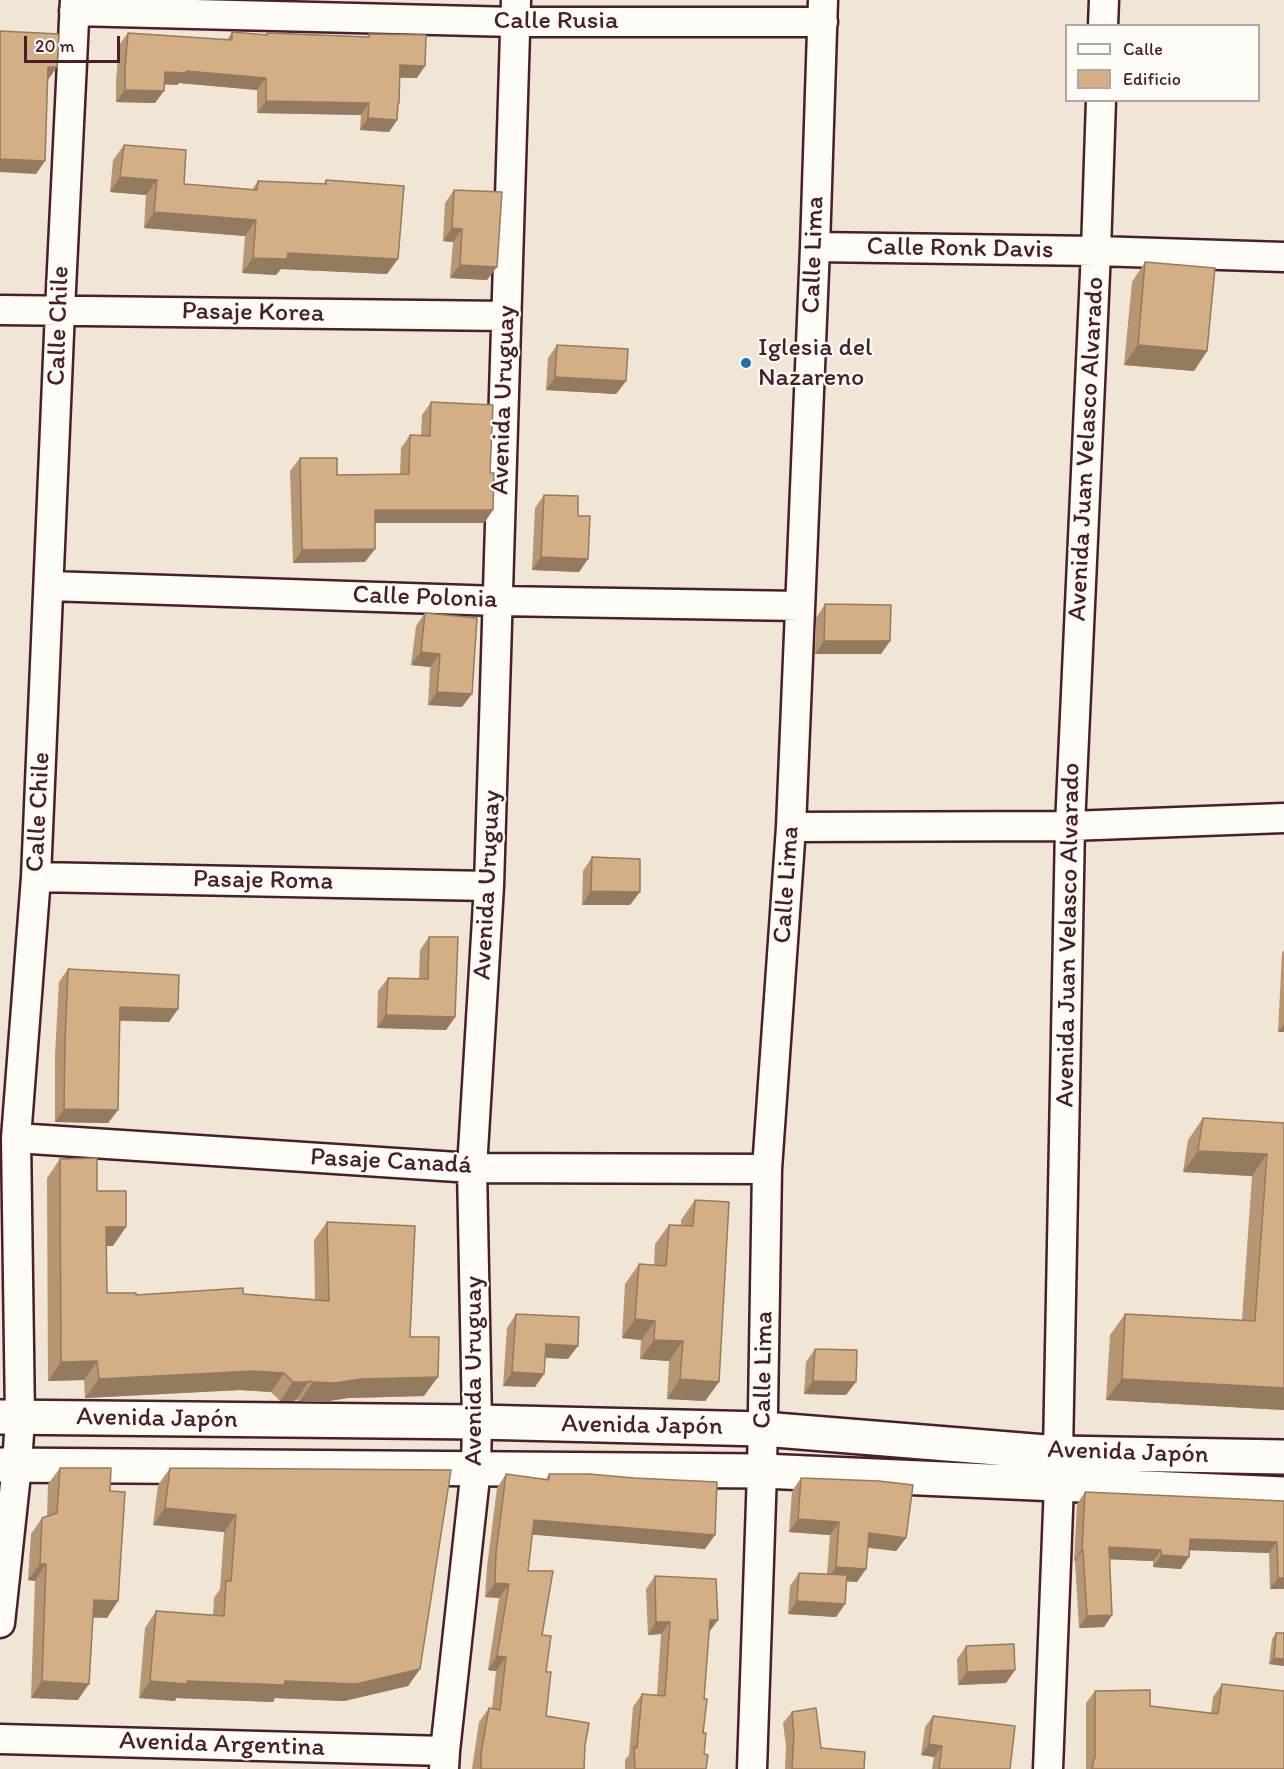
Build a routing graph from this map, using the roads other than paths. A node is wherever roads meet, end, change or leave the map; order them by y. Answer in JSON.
{"nodes":[{"id":1,"x":1104,"y":0,"type":"edge"},
{"id":2,"x":74,"y":6,"type":"edge"},
{"id":3,"x":516,"y":11,"type":"edge"},
{"id":4,"x":823,"y":11,"type":"edge"},
{"id":5,"x":1103,"y":24,"type":"edge"},
{"id":6,"x":1101,"y":102,"type":"edge"},
{"id":7,"x":815,"y":247,"type":"junction"},
{"id":8,"x":1096,"y":251,"type":"junction"},
{"id":9,"x":1284,"y":257,"type":"edge"},
{"id":10,"x":0,"y":310,"type":"edge"},
{"id":11,"x":60,"y":310,"type":"junction"},
{"id":12,"x":506,"y":316,"type":"junction"},
{"id":13,"x":49,"y":586,"type":"junction"},
{"id":14,"x":498,"y":601,"type":"junction"},
{"id":15,"x":800,"y":606,"type":"junction"},
{"id":16,"x":1284,"y":818,"type":"edge"},
{"id":17,"x":1070,"y":825,"type":"junction"},
{"id":18,"x":791,"y":827,"type":"junction"},
{"id":19,"x":36,"y":877,"type":"junction"},
{"id":20,"x":489,"y":886,"type":"junction"},
{"id":21,"x":16,"y":1138,"type":"junction"},
{"id":22,"x":472,"y":1168,"type":"junction"},
{"id":23,"x":767,"y":1169,"type":"junction"},
{"id":24,"x":10,"y":1417,"type":"edge"},
{"id":25,"x":477,"y":1422,"type":"junction"},
{"id":26,"x":763,"y":1430,"type":"junction"},
{"id":27,"x":1284,"y":1457,"type":"edge"},
{"id":28,"x":9,"y":1465,"type":"edge"},
{"id":29,"x":476,"y":1468,"type":"junction"},
{"id":30,"x":1059,"y":1469,"type":"junction"},
{"id":31,"x":762,"y":1471,"type":"junction"},
{"id":32,"x":1284,"y":1494,"type":"edge"},
{"id":33,"x":0,"y":1623,"type":"edge"},
{"id":34,"x":0,"y":1739,"type":"edge"},
{"id":35,"x":444,"y":1760,"type":"edge"},
{"id":36,"x":752,"y":1769,"type":"edge"},
{"id":37,"x":1048,"y":1769,"type":"edge"}],
"edges":[{"from":1,"to":5,"type":"street"},
{"from":2,"to":3,"type":"street","name":"Calle Rusia"},
{"from":2,"to":11,"type":"street","name":"Calle Chile"},
{"from":3,"to":4,"type":"street","name":"Calle Rusia"},
{"from":3,"to":12,"type":"street","name":"Avenida Uruguay"},
{"from":4,"to":7,"type":"street","name":"Calle Lima"},
{"from":6,"to":8,"type":"street","name":"Avenida Juan Velasco Alvarado"},
{"from":7,"to":8,"type":"street","name":"Calle Ronk Davis"},
{"from":7,"to":15,"type":"street","name":"Calle Lima"},
{"from":8,"to":9,"type":"street","name":"Calle Ronk Davis"},
{"from":8,"to":17,"type":"street","name":"Avenida Juan Velasco Alvarado"},
{"from":10,"to":11,"type":"street","name":"Pasaje Korea"},
{"from":11,"to":12,"type":"street","name":"Pasaje Korea"},
{"from":11,"to":13,"type":"street","name":"Calle Chile"},
{"from":12,"to":14,"type":"street","name":"Avenida Uruguay"},
{"from":13,"to":14,"type":"street","name":"Calle Polonia"},
{"from":13,"to":19,"type":"street","name":"Calle Chile"},
{"from":14,"to":15,"type":"street","name":"Calle Polonia"},
{"from":14,"to":20,"type":"street","name":"Avenida Uruguay"},
{"from":15,"to":18,"type":"street","name":"Calle Lima"},
{"from":16,"to":17,"type":"street"},
{"from":17,"to":18,"type":"street"},
{"from":17,"to":30,"type":"street","name":"Avenida Juan Velasco Alvarado"},
{"from":18,"to":23,"type":"street","name":"Calle Lima"},
{"from":19,"to":20,"type":"street","name":"Pasaje Roma"},
{"from":19,"to":21,"type":"street","name":"Calle Chile"},
{"from":20,"to":22,"type":"street","name":"Avenida Uruguay"},
{"from":21,"to":22,"type":"street","name":"Pasaje Canadá"},
{"from":21,"to":24,"type":"street","name":"Calle Chile"},
{"from":22,"to":23,"type":"street","name":"Pasaje Canadá"},
{"from":22,"to":25,"type":"street","name":"Avenida Uruguay"},
{"from":23,"to":26,"type":"street","name":"Calle Lima"},
{"from":24,"to":25,"type":"street","name":"Avenida Japón"},
{"from":24,"to":28,"type":"street","name":"Calle Chile"},
{"from":25,"to":26,"type":"street","name":"Avenida Japón"},
{"from":25,"to":29,"type":"street","name":"Avenida Uruguay"},
{"from":26,"to":30,"type":"street","name":"Avenida Japón"},
{"from":26,"to":31,"type":"street","name":"Calle Lima"},
{"from":27,"to":30,"type":"street","name":"Avenida Japón"},
{"from":28,"to":29,"type":"street","name":"Avenida Japón"},
{"from":28,"to":33,"type":"street","name":"Calle Chile"},
{"from":29,"to":31,"type":"street","name":"Avenida Japón"},
{"from":29,"to":35,"type":"street","name":"Avenida Uruguay"},
{"from":30,"to":31,"type":"street","name":"Avenida Japón"},
{"from":30,"to":32,"type":"street"},
{"from":30,"to":37,"type":"street","name":"Avenida Juan Velasco Alvarado"},
{"from":31,"to":36,"type":"street","name":"Calle Lima"},
{"from":34,"to":35,"type":"street","name":"Avenida Argentina"}]}
